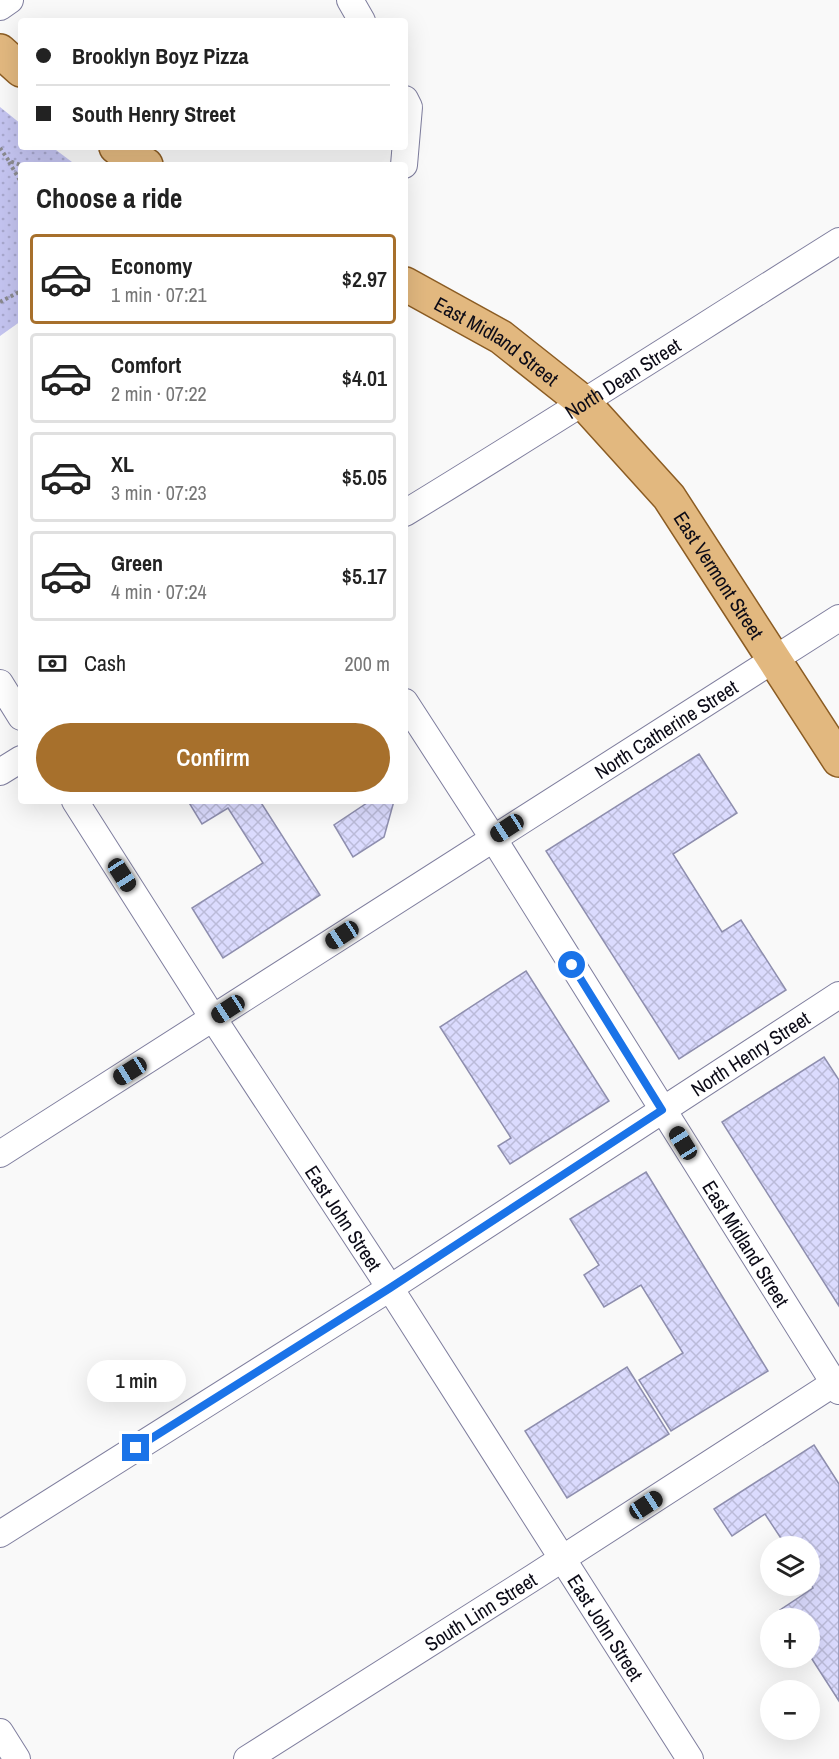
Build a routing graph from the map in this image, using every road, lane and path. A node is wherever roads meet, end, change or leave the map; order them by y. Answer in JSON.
{"nodes":[{"id":1,"x":10,"y":0,"type":"edge"},
{"id":2,"x":350,"y":0,"type":"edge"},
{"id":3,"x":0,"y":7,"type":"edge"},
{"id":4,"x":360,"y":18,"type":"edge"},
{"id":5,"x":0,"y":51,"type":"edge"},
{"id":6,"x":18,"y":67,"type":"edge"},
{"id":7,"x":0,"y":148,"type":"edge"},
{"id":8,"x":121,"y":150,"type":"edge"},
{"id":9,"x":9,"y":161,"type":"junction"},
{"id":10,"x":141,"y":162,"type":"edge"},
{"id":11,"x":18,"y":164,"type":"edge"},
{"id":12,"x":18,"y":177,"type":"edge"},
{"id":13,"x":839,"y":241,"type":"edge"},
{"id":14,"x":408,"y":286,"type":"edge"},
{"id":15,"x":18,"y":293,"type":"edge"},
{"id":16,"x":0,"y":302,"type":"edge"},
{"id":17,"x":583,"y":402,"type":"junction"},
{"id":18,"x":408,"y":511,"type":"edge"},
{"id":19,"x":839,"y":618,"type":"edge"},
{"id":20,"x":775,"y":661,"type":"junction"},
{"id":21,"x":0,"y":683,"type":"edge"},
{"id":22,"x":408,"y":707,"type":"edge"},
{"id":23,"x":18,"y":712,"type":"edge"},
{"id":24,"x":839,"y":760,"type":"edge"},
{"id":25,"x":18,"y":761,"type":"edge"},
{"id":26,"x":0,"y":772,"type":"edge"},
{"id":27,"x":77,"y":804,"type":"edge"},
{"id":28,"x":493,"y":838,"type":"junction"},
{"id":29,"x":839,"y":995,"type":"edge"},
{"id":30,"x":213,"y":1018,"type":"junction"},
{"id":31,"x":662,"y":1110,"type":"junction"},
{"id":32,"x":0,"y":1154,"type":"edge"},
{"id":33,"x":390,"y":1288,"type":"junction"},
{"id":34,"x":837,"y":1385,"type":"edge"},
{"id":35,"x":0,"y":1534,"type":"edge"},
{"id":36,"x":562,"y":1558,"type":"junction"},
{"id":37,"x":0,"y":1732,"type":"edge"},
{"id":38,"x":17,"y":1759,"type":"edge"},
{"id":39,"x":247,"y":1759,"type":"edge"},
{"id":40,"x":690,"y":1759,"type":"edge"}],
"edges":[{"from":1,"to":3,"type":"street"},
{"from":2,"to":4,"type":"street"},
{"from":5,"to":6,"type":"main road"},
{"from":7,"to":9,"type":"path"},
{"from":8,"to":10,"type":"main road"},
{"from":9,"to":11,"type":"path"},
{"from":9,"to":12,"type":"path"},
{"from":13,"to":17,"type":"street","name":"North Dean Street"},
{"from":14,"to":17,"type":"main road","name":"East Midland Street"},
{"from":15,"to":16,"type":"path"},
{"from":17,"to":18,"type":"street","name":"North Dean Street"},
{"from":17,"to":20,"type":"main road","name":"East Vermont Street"},
{"from":19,"to":20,"type":"street","name":"North Catherine Street"},
{"from":20,"to":24,"type":"main road","name":"East Vermont Street"},
{"from":20,"to":28,"type":"street","name":"North Catherine Street"},
{"from":21,"to":23,"type":"street"},
{"from":22,"to":28,"type":"street","name":"East Midland Street"},
{"from":25,"to":26,"type":"street"},
{"from":27,"to":30,"type":"street","name":"East John Street"},
{"from":28,"to":30,"type":"street","name":"North Catherine Street"},
{"from":28,"to":31,"type":"street","name":"East Midland Street"},
{"from":29,"to":31,"type":"street","name":"North Henry Street"},
{"from":30,"to":32,"type":"street","name":"North Catherine Street"},
{"from":30,"to":33,"type":"street","name":"East John Street"},
{"from":31,"to":33,"type":"street","name":"North Henry Street"},
{"from":31,"to":34,"type":"street","name":"East Midland Street"},
{"from":33,"to":35,"type":"street","name":"North Henry Street"},
{"from":33,"to":36,"type":"street","name":"East John Street"},
{"from":34,"to":36,"type":"street","name":"South Linn Street"},
{"from":36,"to":39,"type":"street","name":"South Linn Street"},
{"from":36,"to":40,"type":"street","name":"East John Street"},
{"from":37,"to":38,"type":"street"}]}
